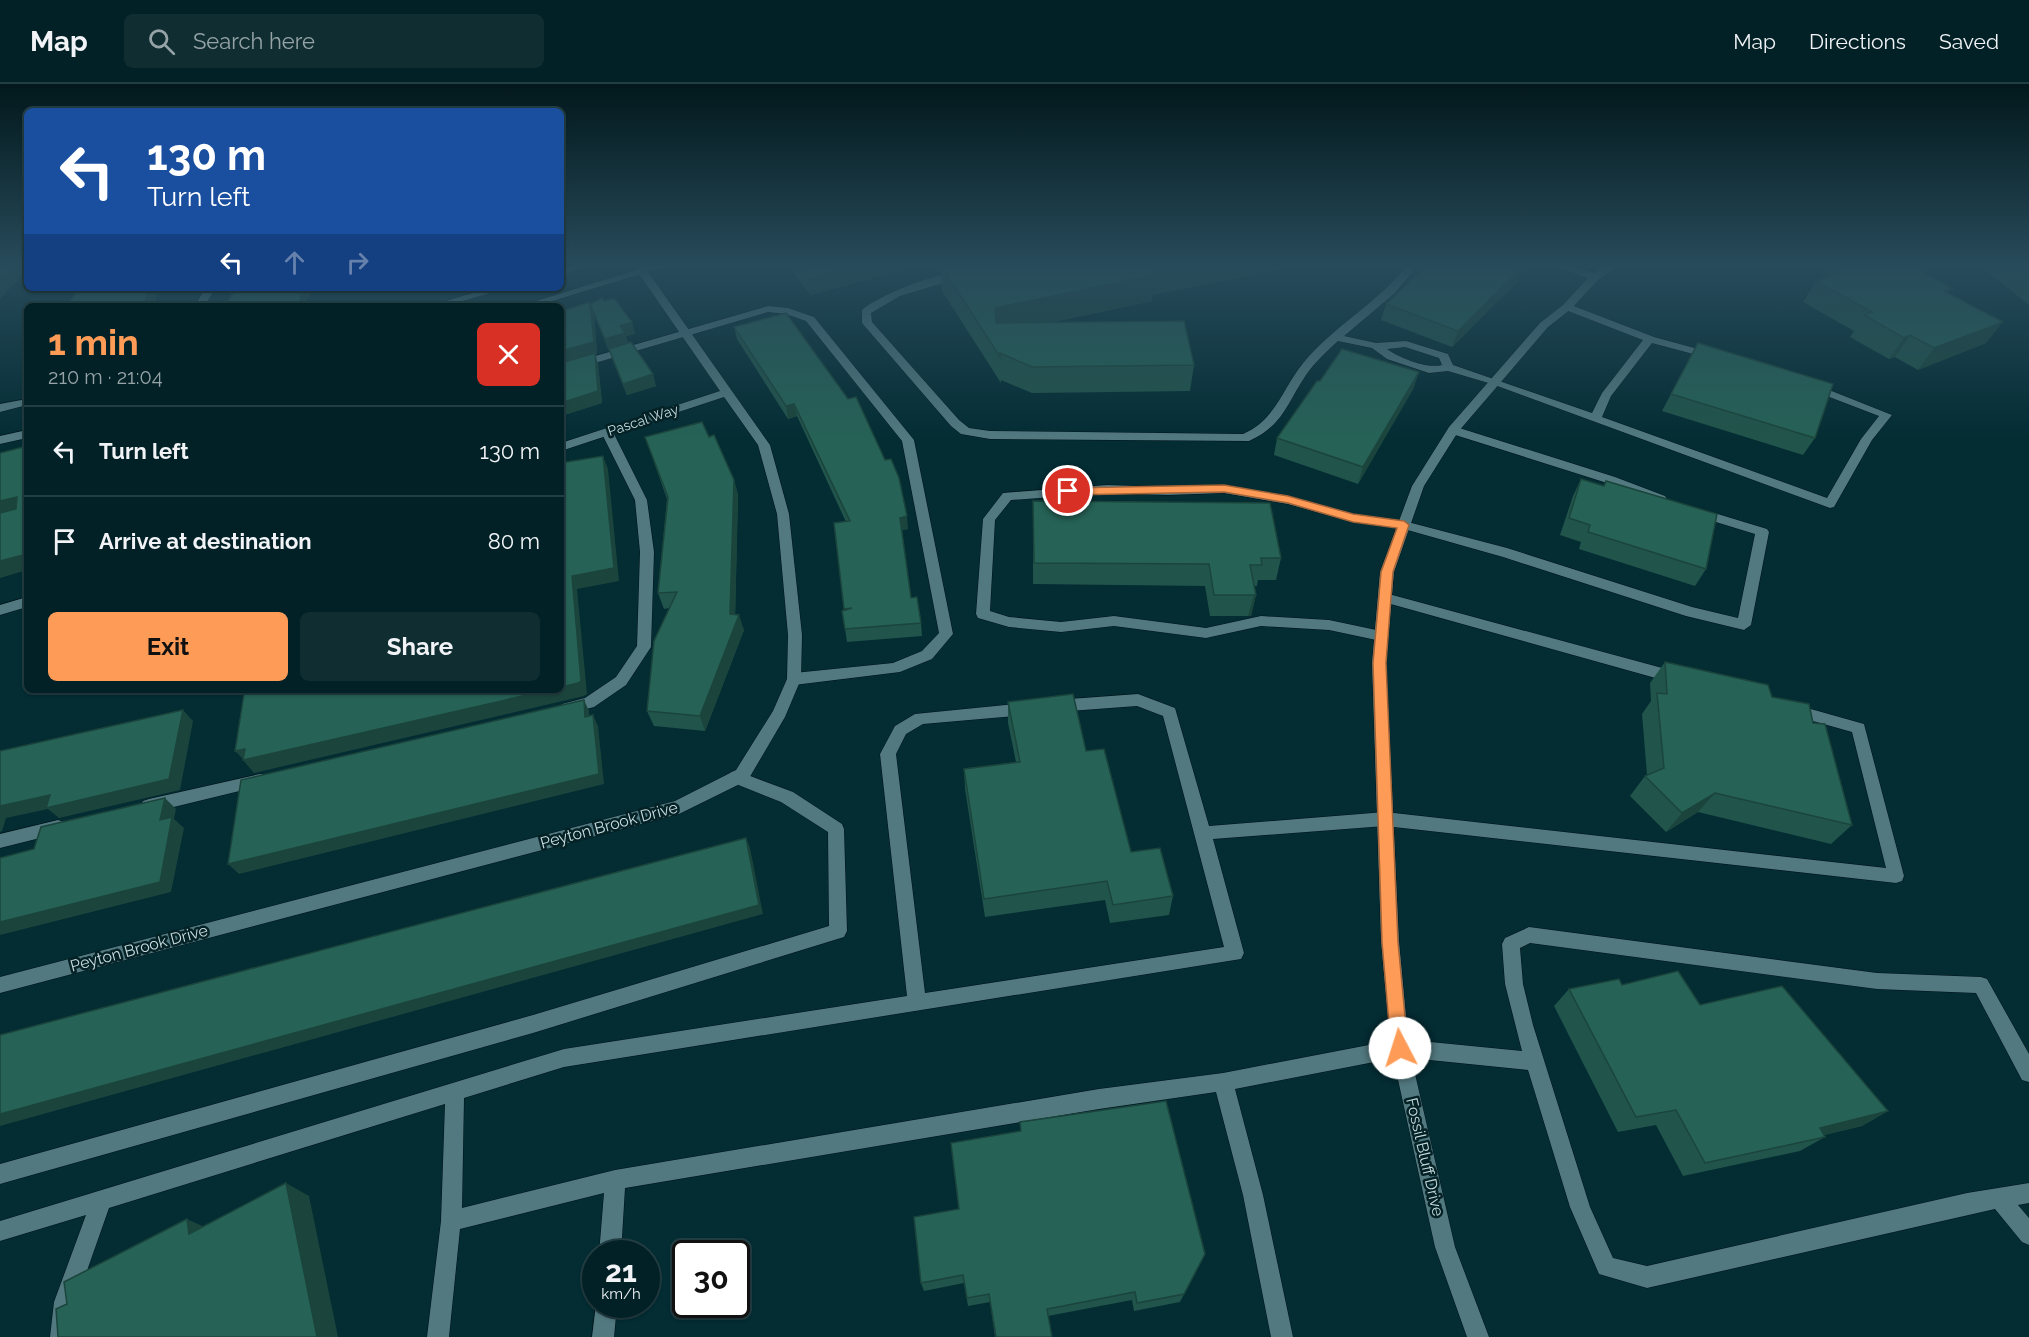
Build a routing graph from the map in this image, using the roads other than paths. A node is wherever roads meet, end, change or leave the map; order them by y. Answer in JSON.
{"nodes":[{"id":1,"x":677,"y":322,"type":"edge"},
{"id":2,"x":721,"y":322,"type":"edge"},
{"id":3,"x":813,"y":322,"type":"edge"},
{"id":4,"x":867,"y":322,"type":"edge"},
{"id":5,"x":1352,"y":322,"type":"edge"},
{"id":6,"x":1547,"y":322,"type":"edge"},
{"id":7,"x":1607,"y":322,"type":"edge"},
{"id":8,"x":684,"y":333,"type":"junction"},
{"id":9,"x":1336,"y":337,"type":"junction"},
{"id":10,"x":1650,"y":339,"type":"junction"},
{"id":11,"x":1376,"y":346,"type":"junction"},
{"id":12,"x":1721,"y":359,"type":"edge"},
{"id":13,"x":1448,"y":367,"type":"junction"},
{"id":14,"x":564,"y":369,"type":"edge"},
{"id":15,"x":1496,"y":382,"type":"junction"},
{"id":16,"x":1797,"y":382,"type":"edge"},
{"id":17,"x":725,"y":393,"type":"junction"},
{"id":18,"x":24,"y":403,"type":"edge"},
{"id":19,"x":0,"y":408,"type":"edge"},
{"id":20,"x":1595,"y":418,"type":"junction"},
{"id":21,"x":1453,"y":430,"type":"junction"},
{"id":22,"x":607,"y":432,"type":"junction"},
{"id":23,"x":24,"y":435,"type":"edge"},
{"id":24,"x":0,"y":440,"type":"edge"},
{"id":25,"x":564,"y":446,"type":"edge"},
{"id":26,"x":1404,"y":525,"type":"junction"},
{"id":27,"x":1385,"y":598,"type":"junction"},
{"id":28,"x":24,"y":603,"type":"edge"},
{"id":29,"x":0,"y":610,"type":"edge"},
{"id":30,"x":1381,"y":636,"type":"junction"},
{"id":31,"x":794,"y":679,"type":"junction"},
{"id":32,"x":1689,"y":681,"type":"edge"},
{"id":33,"x":1780,"y":706,"type":"edge"},
{"id":34,"x":555,"y":711,"type":"edge"},
{"id":35,"x":277,"y":776,"type":"edge"},
{"id":36,"x":737,"y":777,"type":"junction"},
{"id":37,"x":139,"y":808,"type":"edge"},
{"id":38,"x":1385,"y":819,"type":"junction"},
{"id":39,"x":69,"y":825,"type":"edge"},
{"id":40,"x":1203,"y":833,"type":"junction"},
{"id":41,"x":0,"y":841,"type":"edge"},
{"id":42,"x":0,"y":985,"type":"edge"},
{"id":43,"x":917,"y":1003,"type":"junction"},
{"id":44,"x":1400,"y":1048,"type":"junction"},
{"id":45,"x":1535,"y":1061,"type":"junction"},
{"id":46,"x":2029,"y":1073,"type":"edge"},
{"id":47,"x":1223,"y":1082,"type":"junction"},
{"id":48,"x":455,"y":1091,"type":"junction"},
{"id":49,"x":0,"y":1174,"type":"edge"},
{"id":50,"x":615,"y":1180,"type":"junction"},
{"id":51,"x":2029,"y":1193,"type":"edge"},
{"id":52,"x":1999,"y":1197,"type":"junction"},
{"id":53,"x":102,"y":1198,"type":"junction"},
{"id":54,"x":451,"y":1221,"type":"junction"},
{"id":55,"x":0,"y":1231,"type":"edge"},
{"id":56,"x":2029,"y":1235,"type":"edge"},
{"id":57,"x":611,"y":1240,"type":"edge"},
{"id":58,"x":605,"y":1318,"type":"edge"},
{"id":59,"x":61,"y":1337,"type":"edge"},
{"id":60,"x":438,"y":1337,"type":"edge"},
{"id":61,"x":603,"y":1337,"type":"edge"},
{"id":62,"x":1282,"y":1337,"type":"edge"},
{"id":63,"x":1478,"y":1337,"type":"edge"}],
"edges":[{"from":1,"to":8,"type":"street","name":"Peyton Brook Drive"},
{"from":2,"to":8,"type":"street"},
{"from":3,"to":31,"type":"street"},
{"from":4,"to":9,"type":"street"},
{"from":5,"to":9,"type":"street"},
{"from":6,"to":15,"type":"street","name":"Fossil Bluff Drive"},
{"from":7,"to":10,"type":"street"},
{"from":8,"to":14,"type":"street"},
{"from":8,"to":17,"type":"street","name":"Peyton Brook Drive"},
{"from":9,"to":11,"type":"street"},
{"from":10,"to":12,"type":"street"},
{"from":10,"to":20,"type":"street"},
{"from":11,"to":13,"type":"street"},
{"from":11,"to":13,"type":"street"},
{"from":13,"to":15,"type":"street"},
{"from":15,"to":20,"type":"street"},
{"from":15,"to":21,"type":"street","name":"Fossil Bluff Drive"},
{"from":16,"to":20,"type":"street"},
{"from":17,"to":22,"type":"street","name":"Pascal Way"},
{"from":17,"to":31,"type":"street","name":"Peyton Brook Drive"},
{"from":18,"to":19,"type":"street"},
{"from":21,"to":26,"type":"street","name":"Fossil Bluff Drive"},
{"from":21,"to":26,"type":"street"},
{"from":22,"to":25,"type":"street","name":"Pascal Way"},
{"from":22,"to":34,"type":"street"},
{"from":23,"to":24,"type":"street"},
{"from":26,"to":27,"type":"street","name":"Fossil Bluff Drive"},
{"from":26,"to":30,"type":"street"},
{"from":27,"to":30,"type":"street","name":"Fossil Bluff Drive"},
{"from":27,"to":32,"type":"street"},
{"from":28,"to":29,"type":"street"},
{"from":30,"to":38,"type":"street","name":"Fossil Bluff Drive"},
{"from":31,"to":36,"type":"street","name":"Peyton Brook Drive"},
{"from":33,"to":38,"type":"street"},
{"from":35,"to":37,"type":"street"},
{"from":36,"to":42,"type":"street","name":"Peyton Brook Drive"},
{"from":36,"to":49,"type":"street"},
{"from":38,"to":40,"type":"street"},
{"from":38,"to":44,"type":"street","name":"Fossil Bluff Drive"},
{"from":39,"to":41,"type":"street"},
{"from":40,"to":43,"type":"street"},
{"from":40,"to":43,"type":"street"},
{"from":43,"to":48,"type":"street"},
{"from":44,"to":45,"type":"street"},
{"from":44,"to":47,"type":"street"},
{"from":44,"to":63,"type":"street","name":"Fossil Bluff Drive"},
{"from":45,"to":46,"type":"street"},
{"from":45,"to":52,"type":"street"},
{"from":47,"to":50,"type":"street"},
{"from":47,"to":62,"type":"street"},
{"from":48,"to":53,"type":"street"},
{"from":48,"to":54,"type":"street"},
{"from":50,"to":54,"type":"street"},
{"from":50,"to":57,"type":"street"},
{"from":51,"to":52,"type":"street"},
{"from":52,"to":56,"type":"street"},
{"from":53,"to":55,"type":"street"},
{"from":53,"to":59,"type":"street"},
{"from":54,"to":60,"type":"street"},
{"from":58,"to":61,"type":"street"}]}
